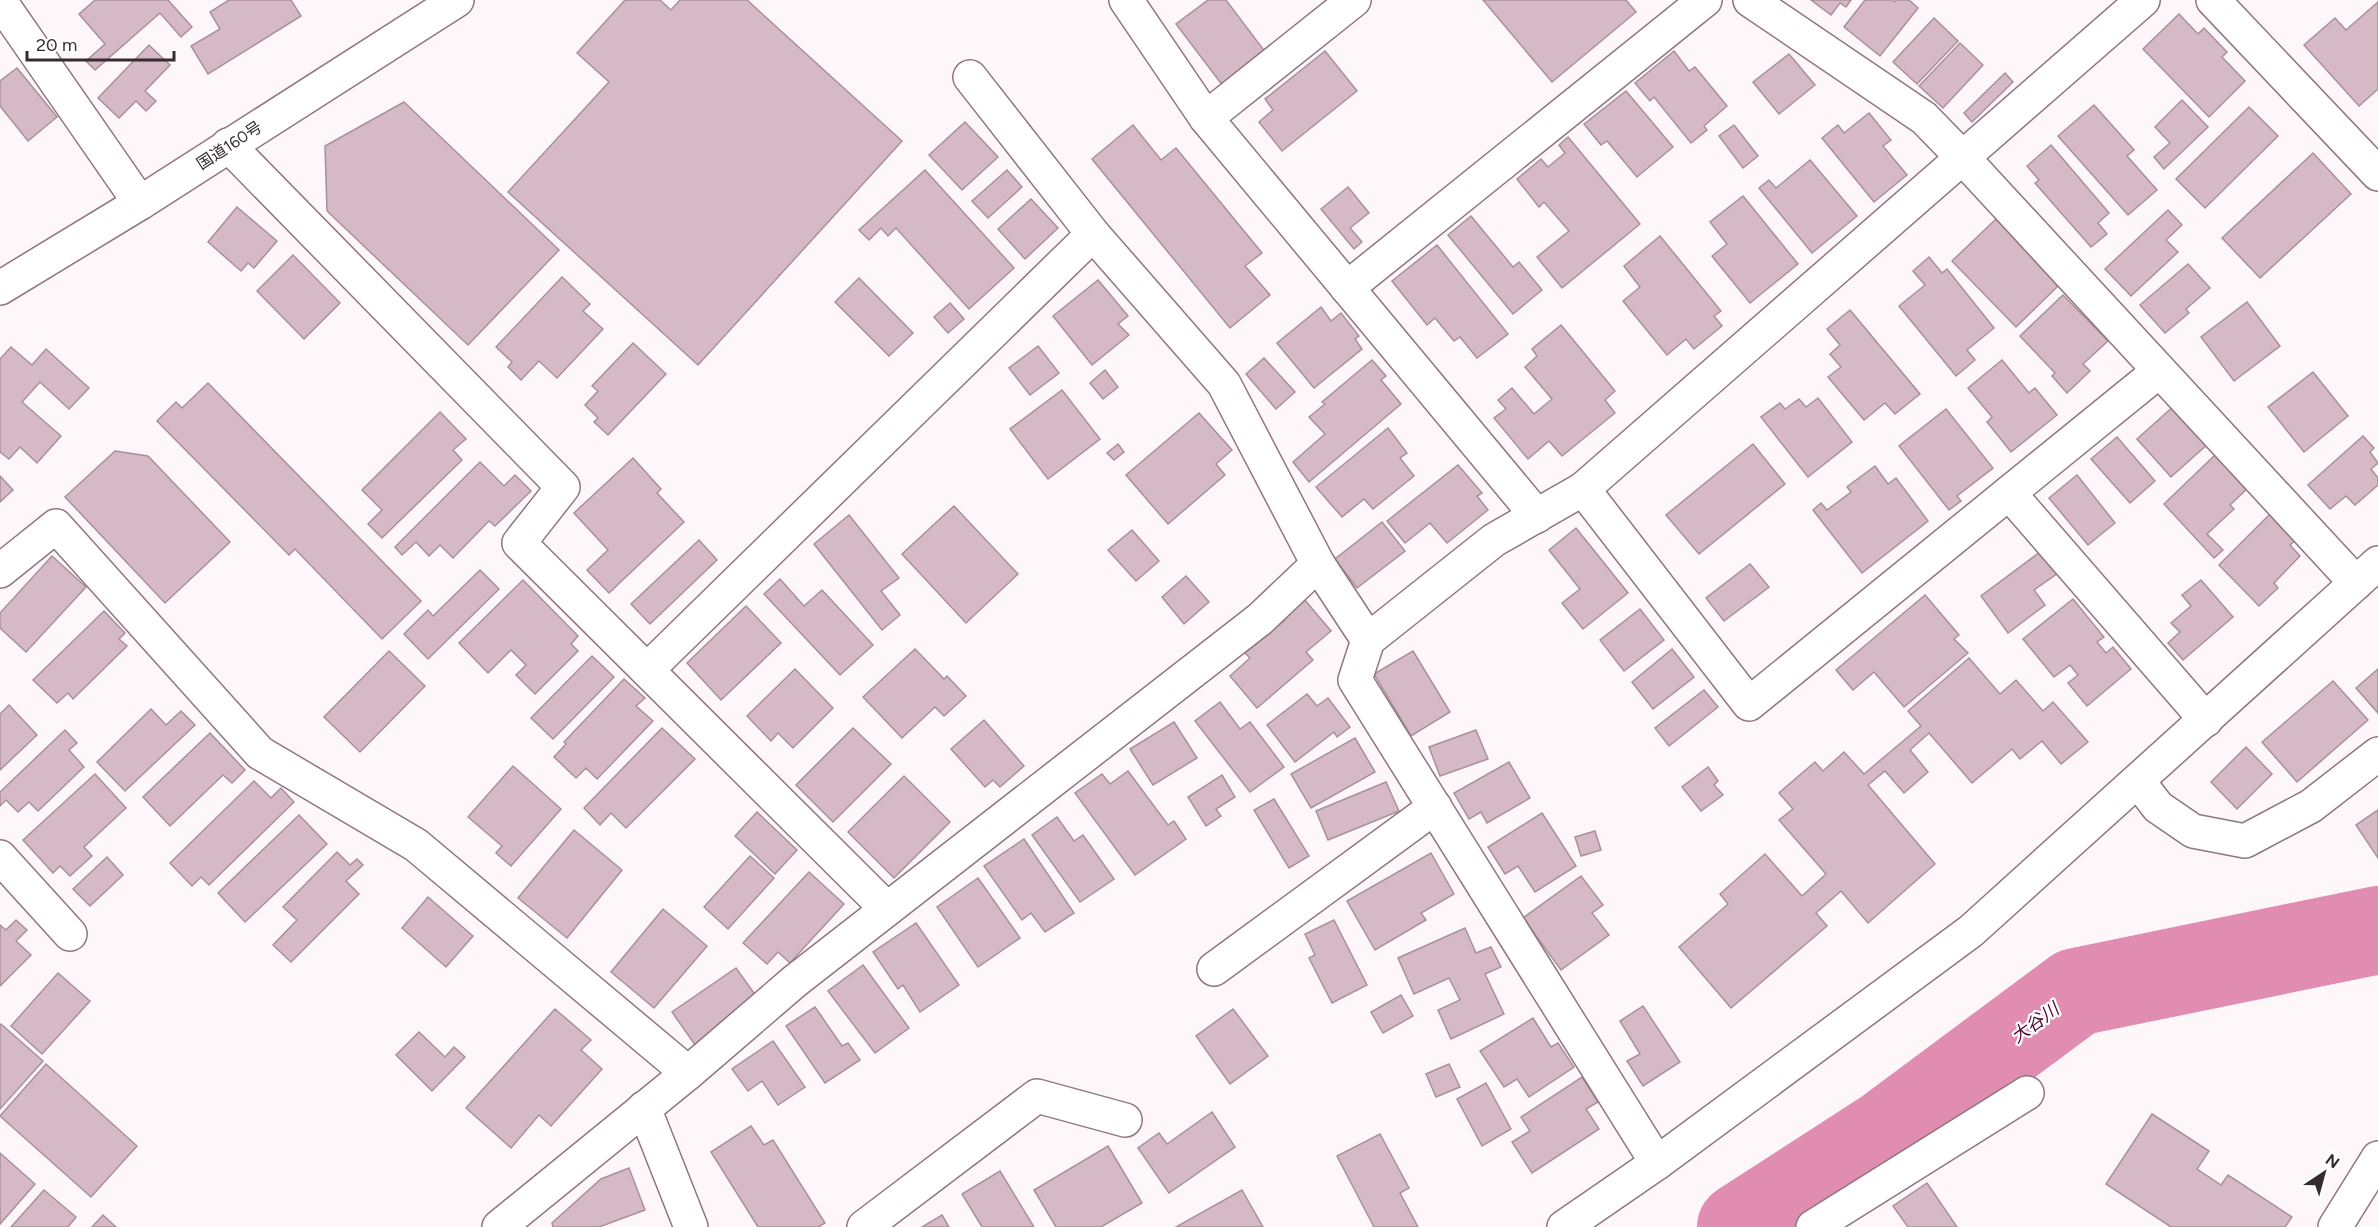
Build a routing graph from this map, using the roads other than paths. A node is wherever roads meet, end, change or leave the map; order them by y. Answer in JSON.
{"nodes":[{"id":1,"x":457,"y":0,"type":"edge"},
{"id":2,"x":1126,"y":0,"type":"edge"},
{"id":3,"x":1354,"y":0,"type":"edge"},
{"id":4,"x":1705,"y":0,"type":"edge"},
{"id":5,"x":1750,"y":0,"type":"edge"},
{"id":6,"x":2143,"y":0,"type":"edge"},
{"id":7,"x":2213,"y":0,"type":"edge"},
{"id":8,"x":0,"y":1,"type":"edge"},
{"id":9,"x":970,"y":77,"type":"dead end"},
{"id":10,"x":1206,"y":118,"type":"junction"},
{"id":11,"x":228,"y":145,"type":"junction"},
{"id":12,"x":1963,"y":158,"type":"junction"},
{"id":13,"x":2378,"y":174,"type":"edge"},
{"id":14,"x":140,"y":203,"type":"junction"},
{"id":15,"x":1093,"y":234,"type":"junction"},
{"id":16,"x":0,"y":288,"type":"edge"},
{"id":17,"x":1347,"y":288,"type":"junction"},
{"id":18,"x":2159,"y":371,"type":"junction"},
{"id":19,"x":1582,"y":489,"type":"junction"},
{"id":20,"x":2009,"y":493,"type":"junction"},
{"id":21,"x":1537,"y":516,"type":"junction"},
{"id":22,"x":1318,"y":564,"type":"junction"},
{"id":23,"x":0,"y":571,"type":"edge"},
{"id":24,"x":2367,"y":573,"type":"edge"},
{"id":25,"x":1368,"y":640,"type":"junction"},
{"id":26,"x":647,"y":670,"type":"junction"},
{"id":27,"x":2206,"y":720,"type":"junction"},
{"id":28,"x":2378,"y":754,"type":"edge"},
{"id":29,"x":2139,"y":781,"type":"junction"},
{"id":30,"x":1435,"y":807,"type":"junction"},
{"id":31,"x":0,"y":857,"type":"edge"},
{"id":32,"x":887,"y":909,"type":"junction"},
{"id":33,"x":70,"y":934,"type":"dead end"},
{"id":34,"x":1215,"y":969,"type":"dead end"},
{"id":35,"x":688,"y":1073,"type":"junction"},
{"id":36,"x":2027,"y":1093,"type":"dead end"},
{"id":37,"x":644,"y":1108,"type":"junction"},
{"id":38,"x":1125,"y":1120,"type":"dead end"},
{"id":39,"x":2378,"y":1158,"type":"edge"},
{"id":40,"x":1658,"y":1163,"type":"junction"},
{"id":41,"x":499,"y":1227,"type":"edge"},
{"id":42,"x":691,"y":1227,"type":"edge"},
{"id":43,"x":864,"y":1227,"type":"edge"},
{"id":44,"x":1564,"y":1227,"type":"edge"},
{"id":45,"x":1813,"y":1227,"type":"edge"},
{"id":46,"x":2335,"y":1227,"type":"edge"}],
"edges":[{"from":1,"to":11,"type":"main road","name":"国道160号"},
{"from":2,"to":10,"type":"main road"},
{"from":3,"to":10,"type":"main road"},
{"from":4,"to":17,"type":"main road"},
{"from":5,"to":12,"type":"main road"},
{"from":6,"to":12,"type":"main road"},
{"from":7,"to":13,"type":"main road"},
{"from":8,"to":14,"type":"main road"},
{"from":9,"to":15,"type":"main road"},
{"from":10,"to":17,"type":"main road"},
{"from":11,"to":14,"type":"main road","name":"国道160号"},
{"from":11,"to":26,"type":"main road"},
{"from":12,"to":18,"type":"main road"},
{"from":12,"to":19,"type":"main road"},
{"from":14,"to":16,"type":"main road","name":"国道160号"},
{"from":15,"to":22,"type":"main road"},
{"from":15,"to":26,"type":"main road"},
{"from":17,"to":21,"type":"main road"},
{"from":18,"to":20,"type":"main road"},
{"from":18,"to":24,"type":"main road"},
{"from":19,"to":20,"type":"main road"},
{"from":19,"to":21,"type":"main road"},
{"from":20,"to":27,"type":"main road"},
{"from":21,"to":25,"type":"main road"},
{"from":22,"to":25,"type":"main road"},
{"from":22,"to":32,"type":"main road"},
{"from":23,"to":35,"type":"main road"},
{"from":24,"to":27,"type":"main road"},
{"from":25,"to":30,"type":"main road"},
{"from":26,"to":32,"type":"main road"},
{"from":27,"to":29,"type":"main road"},
{"from":28,"to":29,"type":"main road"},
{"from":29,"to":40,"type":"main road"},
{"from":30,"to":34,"type":"main road"},
{"from":30,"to":40,"type":"main road"},
{"from":31,"to":33,"type":"main road"},
{"from":32,"to":35,"type":"main road"},
{"from":35,"to":37,"type":"main road"},
{"from":36,"to":45,"type":"main road"},
{"from":37,"to":41,"type":"main road"},
{"from":37,"to":42,"type":"main road"},
{"from":38,"to":43,"type":"main road"},
{"from":39,"to":46,"type":"main road"},
{"from":40,"to":44,"type":"main road"}]}
